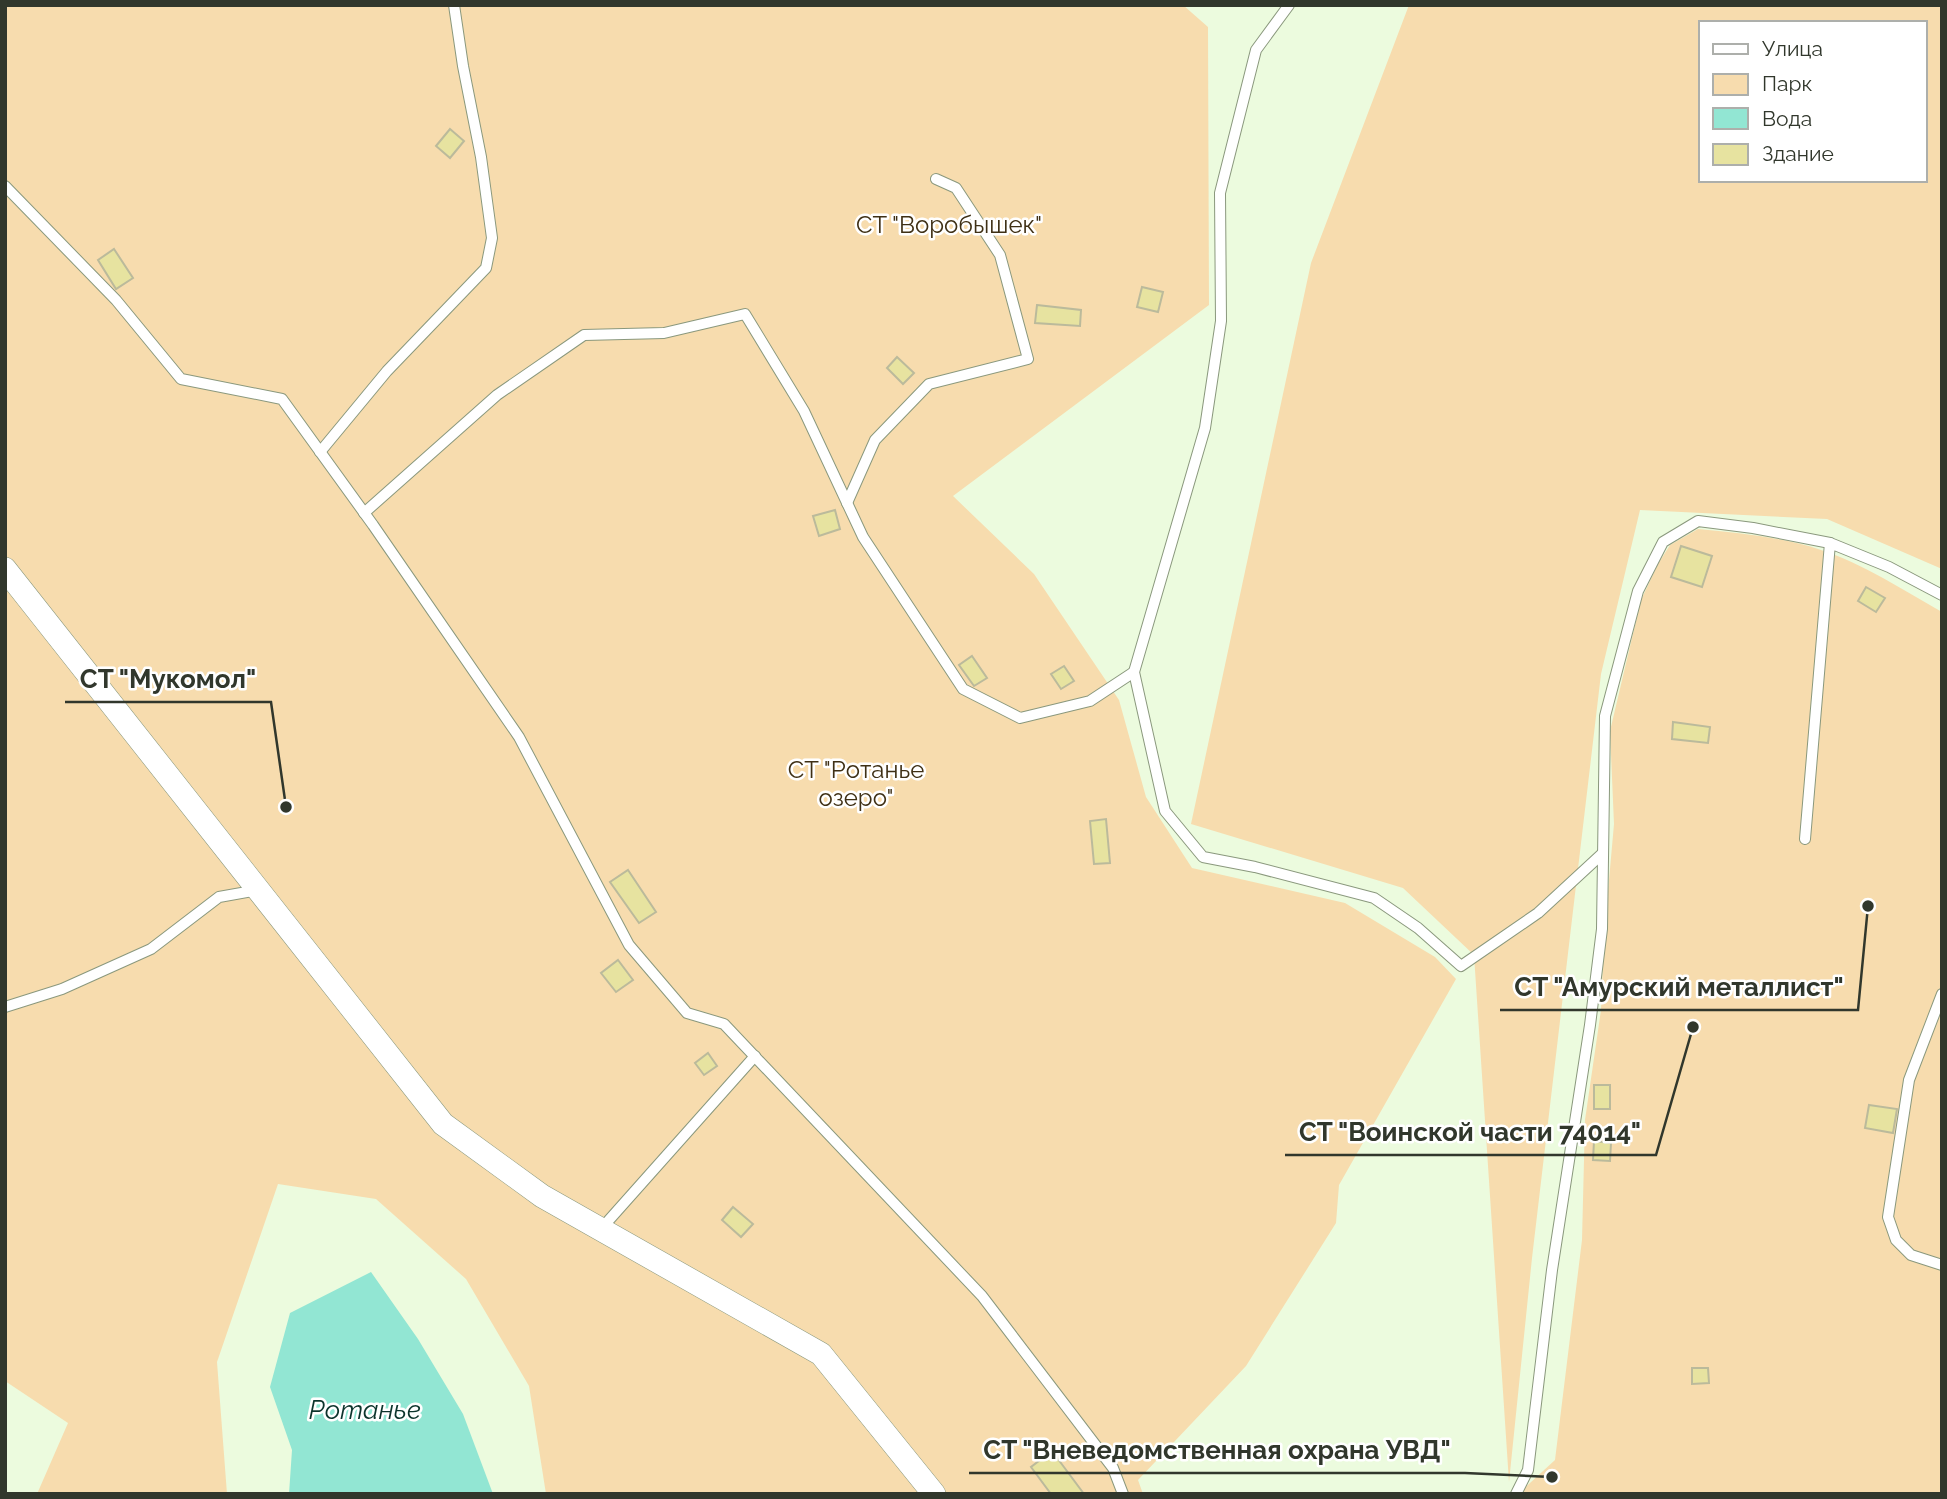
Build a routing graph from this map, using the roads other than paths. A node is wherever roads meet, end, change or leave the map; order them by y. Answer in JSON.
{"nodes":[{"id":1,"x":454,"y":5,"type":"edge"},
{"id":2,"x":1289,"y":5,"type":"edge"},
{"id":3,"x":936,"y":179,"type":"dead end"},
{"id":4,"x":5,"y":186,"type":"edge"},
{"id":5,"x":320,"y":452,"type":"junction"},
{"id":6,"x":847,"y":503,"type":"junction"},
{"id":7,"x":364,"y":513,"type":"junction"},
{"id":8,"x":1830,"y":544,"type":"junction"},
{"id":9,"x":5,"y":569,"type":"edge"},
{"id":10,"x":1942,"y":595,"type":"edge"},
{"id":11,"x":1133,"y":672,"type":"junction"},
{"id":12,"x":1805,"y":839,"type":"dead end"},
{"id":13,"x":1603,"y":853,"type":"junction"},
{"id":14,"x":258,"y":890,"type":"junction"},
{"id":15,"x":1942,"y":994,"type":"edge"},
{"id":16,"x":5,"y":1007,"type":"edge"},
{"id":17,"x":755,"y":1056,"type":"junction"},
{"id":18,"x":601,"y":1229,"type":"junction"},
{"id":19,"x":1942,"y":1265,"type":"edge"},
{"id":20,"x":934,"y":1494,"type":"edge"},
{"id":21,"x":1123,"y":1494,"type":"edge"},
{"id":22,"x":1516,"y":1494,"type":"edge"}],
"edges":[{"from":1,"to":5,"type":"lane"},
{"from":2,"to":11,"type":"lane"},
{"from":3,"to":6,"type":"lane"},
{"from":4,"to":5,"type":"lane"},
{"from":5,"to":7,"type":"lane"},
{"from":6,"to":7,"type":"lane"},
{"from":6,"to":11,"type":"lane"},
{"from":7,"to":17,"type":"lane"},
{"from":8,"to":10,"type":"lane"},
{"from":8,"to":12,"type":"lane"},
{"from":8,"to":13,"type":"lane"},
{"from":9,"to":14,"type":"street"},
{"from":11,"to":13,"type":"lane"},
{"from":13,"to":22,"type":"lane"},
{"from":14,"to":16,"type":"lane"},
{"from":14,"to":18,"type":"street"},
{"from":15,"to":19,"type":"lane"},
{"from":17,"to":18,"type":"lane"},
{"from":17,"to":21,"type":"lane"},
{"from":18,"to":20,"type":"street"}]}
